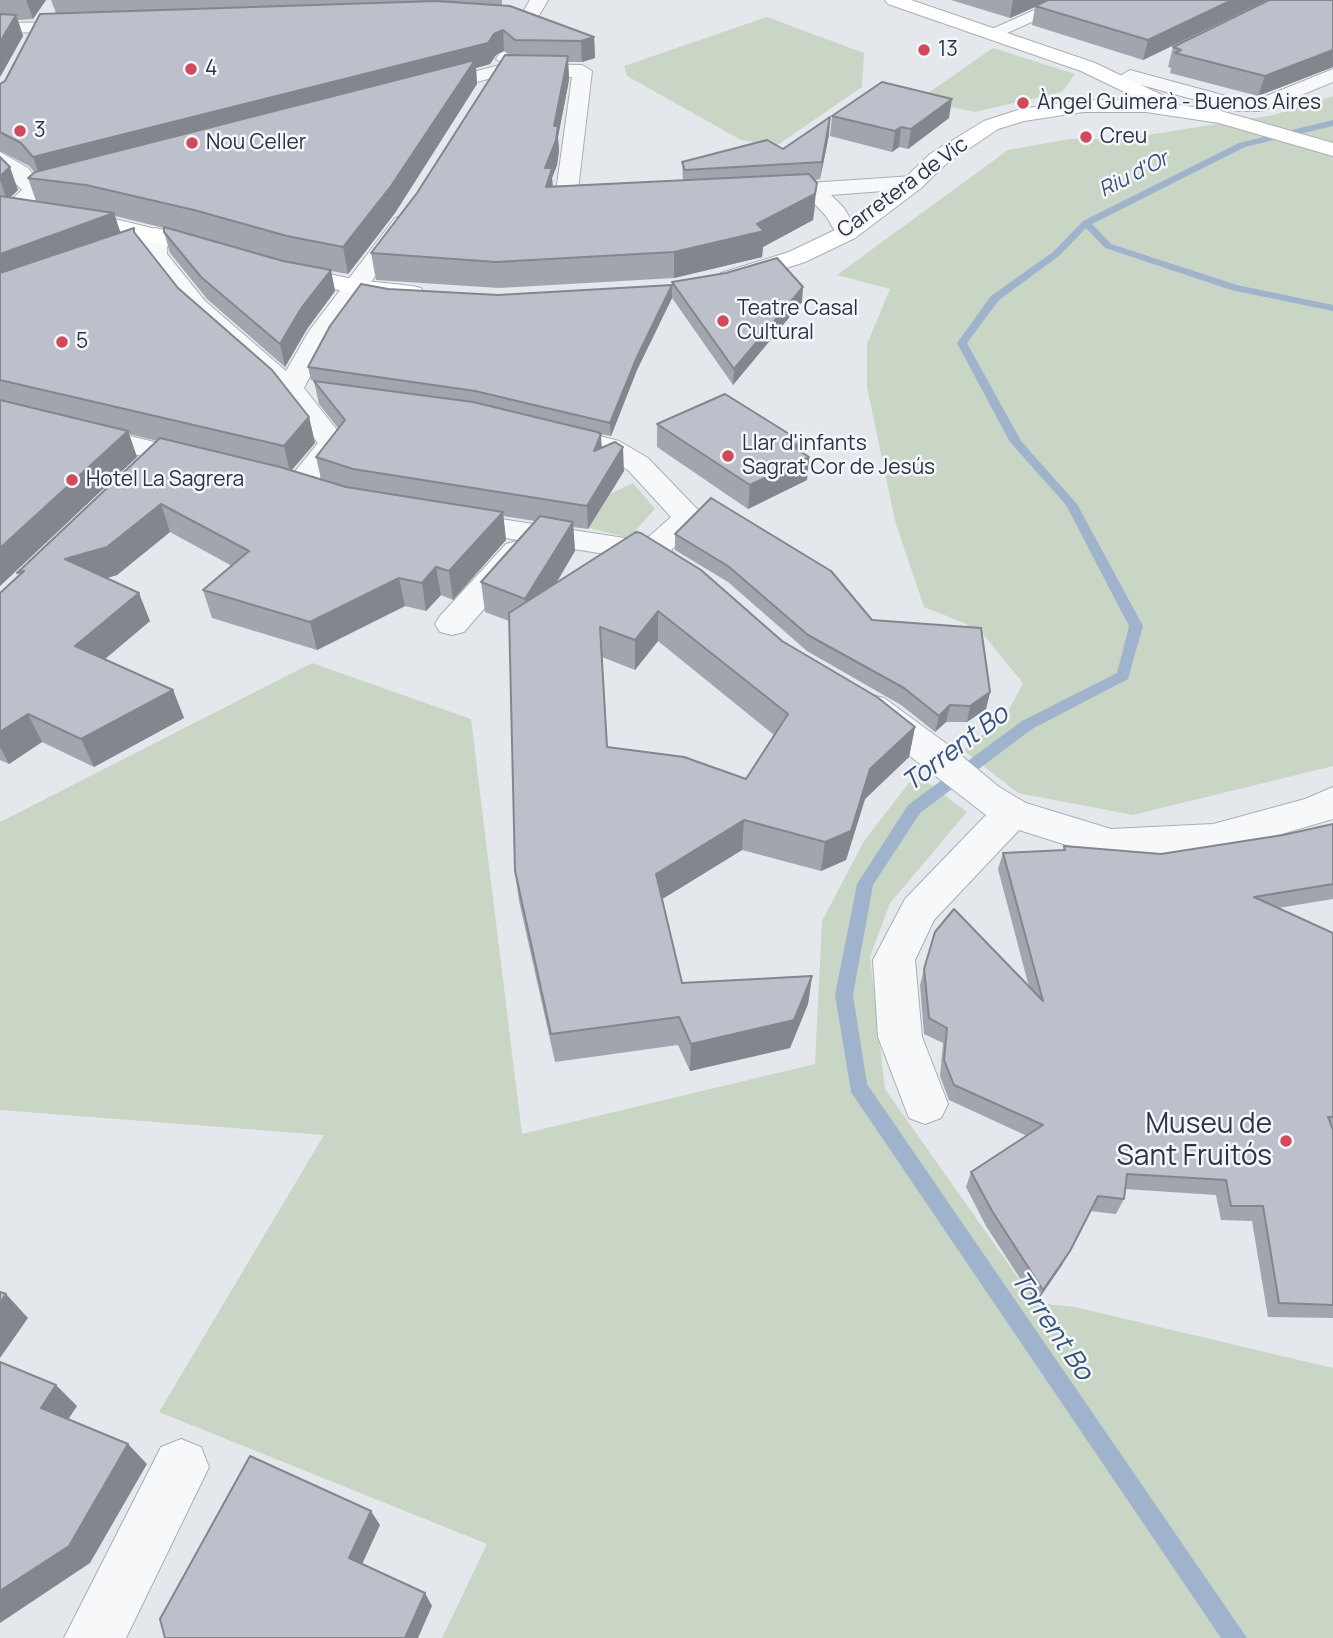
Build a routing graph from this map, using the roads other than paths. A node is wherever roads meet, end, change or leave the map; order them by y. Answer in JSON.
{"nodes":[{"id":1,"x":539,"y":0,"type":"edge"},
{"id":2,"x":894,"y":0,"type":"edge"},
{"id":3,"x":1072,"y":0,"type":"edge"},
{"id":4,"x":52,"y":9,"type":"dead end"},
{"id":5,"x":502,"y":18,"type":"edge"},
{"id":6,"x":528,"y":20,"type":"junction"},
{"id":7,"x":109,"y":26,"type":"edge"},
{"id":8,"x":41,"y":28,"type":"junction"},
{"id":9,"x":0,"y":29,"type":"edge"},
{"id":10,"x":992,"y":33,"type":"junction"},
{"id":11,"x":29,"y":45,"type":"edge"},
{"id":12,"x":1154,"y":64,"type":"edge"},
{"id":13,"x":498,"y":70,"type":"junction"},
{"id":14,"x":1333,"y":75,"type":"edge"},
{"id":15,"x":1120,"y":78,"type":"junction"},
{"id":16,"x":406,"y":94,"type":"edge"},
{"id":17,"x":478,"y":102,"type":"edge"},
{"id":18,"x":1114,"y":105,"type":"junction"},
{"id":19,"x":1167,"y":108,"type":"junction"},
{"id":20,"x":1333,"y":150,"type":"edge"},
{"id":21,"x":0,"y":158,"type":"edge"},
{"id":22,"x":914,"y":183,"type":"junction"},
{"id":23,"x":814,"y":190,"type":"junction"},
{"id":24,"x":745,"y":195,"type":"edge"},
{"id":25,"x":620,"y":202,"type":"edge"},
{"id":26,"x":413,"y":206,"type":"edge"},
{"id":27,"x":6,"y":210,"type":"edge"},
{"id":28,"x":847,"y":233,"type":"junction"},
{"id":29,"x":156,"y":235,"type":"junction"},
{"id":30,"x":240,"y":258,"type":"edge"},
{"id":31,"x":264,"y":265,"type":"edge"},
{"id":32,"x":712,"y":281,"type":"edge"},
{"id":33,"x":357,"y":287,"type":"junction"},
{"id":34,"x":0,"y":293,"type":"edge"},
{"id":35,"x":431,"y":294,"type":"edge"},
{"id":36,"x":290,"y":388,"type":"junction"},
{"id":37,"x":323,"y":393,"type":"edge"},
{"id":38,"x":0,"y":413,"type":"edge"},
{"id":39,"x":528,"y":427,"type":"edge"},
{"id":40,"x":163,"y":452,"type":"junction"},
{"id":41,"x":230,"y":469,"type":"edge"},
{"id":42,"x":134,"y":480,"type":"edge"},
{"id":43,"x":331,"y":496,"type":"edge"},
{"id":44,"x":431,"y":516,"type":"edge"},
{"id":45,"x":532,"y":534,"type":"junction"},
{"id":46,"x":651,"y":552,"type":"junction"},
{"id":47,"x":693,"y":578,"type":"edge"},
{"id":48,"x":452,"y":624,"type":"dead end"},
{"id":49,"x":840,"y":689,"type":"edge"},
{"id":50,"x":1333,"y":801,"type":"edge"},
{"id":51,"x":999,"y":805,"type":"junction"},
{"id":52,"x":925,"y":1104,"type":"dead end"},
{"id":53,"x":181,"y":1467,"type":"dead end"},
{"id":54,"x":94,"y":1638,"type":"edge"}],
"edges":[{"from":1,"to":6,"type":"street"},
{"from":2,"to":10,"type":"main road"},
{"from":3,"to":10,"type":"street"},
{"from":4,"to":8,"type":"street"},
{"from":5,"to":6,"type":"street"},
{"from":6,"to":13,"type":"street"},
{"from":7,"to":8,"type":"street"},
{"from":8,"to":9,"type":"street"},
{"from":8,"to":11,"type":"street"},
{"from":10,"to":15,"type":"main road"},
{"from":12,"to":15,"type":"street"},
{"from":13,"to":16,"type":"street"},
{"from":13,"to":17,"type":"street"},
{"from":13,"to":25,"type":"street"},
{"from":14,"to":15,"type":"street"},
{"from":15,"to":18,"type":"main road"},
{"from":15,"to":19,"type":"main road"},
{"from":18,"to":19,"type":"main road","name":"Carretera de Vic"},
{"from":18,"to":22,"type":"main road","name":"Carretera de Vic"},
{"from":19,"to":20,"type":"main road","name":"Carretera de Vic"},
{"from":21,"to":27,"type":"street"},
{"from":22,"to":23,"type":"street"},
{"from":22,"to":28,"type":"main road","name":"Carretera de Vic"},
{"from":23,"to":24,"type":"street"},
{"from":23,"to":28,"type":"street"},
{"from":26,"to":33,"type":"street"},
{"from":27,"to":29,"type":"main road"},
{"from":28,"to":32,"type":"main road","name":"Carretera de Vic"},
{"from":29,"to":30,"type":"main road"},
{"from":29,"to":34,"type":"street"},
{"from":29,"to":36,"type":"street"},
{"from":31,"to":33,"type":"main road"},
{"from":33,"to":35,"type":"main road"},
{"from":33,"to":36,"type":"street"},
{"from":36,"to":37,"type":"street"},
{"from":36,"to":43,"type":"street"},
{"from":38,"to":40,"type":"street"},
{"from":39,"to":46,"type":"street"},
{"from":40,"to":41,"type":"street"},
{"from":40,"to":42,"type":"main road"},
{"from":44,"to":45,"type":"street"},
{"from":45,"to":46,"type":"street"},
{"from":45,"to":48,"type":"street"},
{"from":46,"to":47,"type":"street"},
{"from":49,"to":51,"type":"street"},
{"from":50,"to":51,"type":"street"},
{"from":51,"to":52,"type":"street"},
{"from":53,"to":54,"type":"street"}]}
